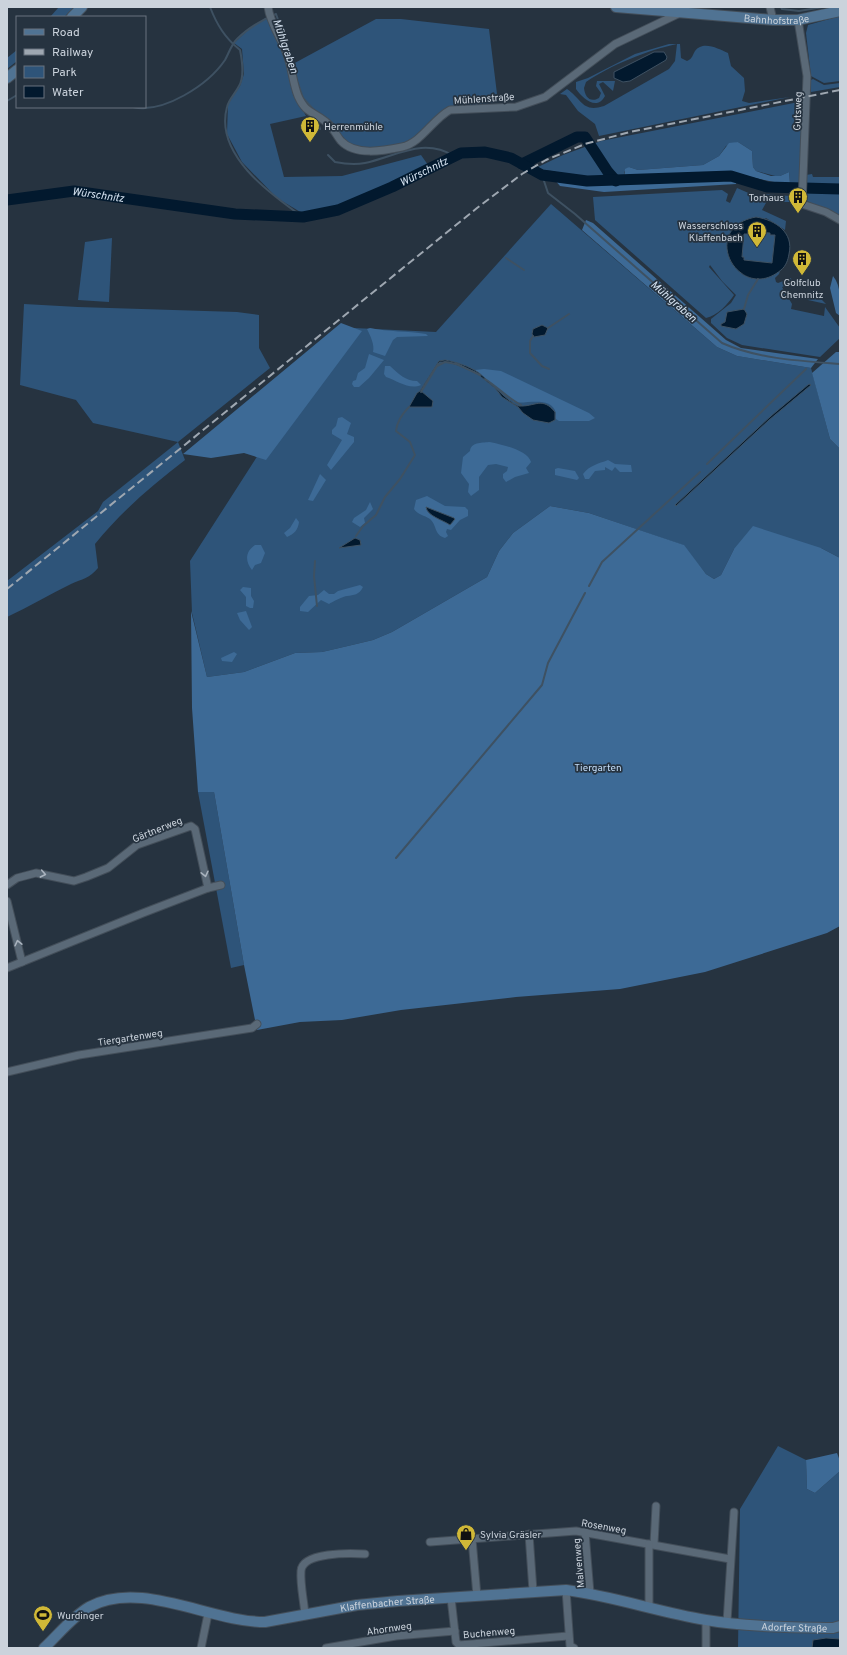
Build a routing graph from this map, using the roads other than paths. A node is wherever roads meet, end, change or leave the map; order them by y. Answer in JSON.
{"nodes":[{"id":1,"x":82,"y":7,"type":"edge"},
{"id":2,"x":616,"y":7,"type":"edge"},
{"id":3,"x":770,"y":7,"type":"edge"},
{"id":4,"x":268,"y":10,"type":"edge"},
{"id":5,"x":840,"y":11,"type":"edge"},
{"id":6,"x":680,"y":12,"type":"junction"},
{"id":7,"x":73,"y":16,"type":"edge"},
{"id":8,"x":774,"y":20,"type":"junction"},
{"id":9,"x":798,"y":20,"type":"junction"},
{"id":10,"x":16,"y":71,"type":"edge"},
{"id":11,"x":7,"y":78,"type":"edge"},
{"id":12,"x":840,"y":220,"type":"edge"},
{"id":13,"x":7,"y":885,"type":"edge"},
{"id":14,"x":221,"y":885,"type":"dead end"},
{"id":15,"x":208,"y":888,"type":"junction"},
{"id":16,"x":7,"y":901,"type":"edge"},
{"id":17,"x":22,"y":962,"type":"junction"},
{"id":18,"x":7,"y":968,"type":"edge"},
{"id":19,"x":256,"y":1024,"type":"dead end"},
{"id":20,"x":7,"y":1072,"type":"edge"},
{"id":21,"x":656,"y":1506,"type":"dead end"},
{"id":22,"x":734,"y":1512,"type":"dead end"},
{"id":23,"x":585,"y":1532,"type":"junction"},
{"id":24,"x":529,"y":1534,"type":"junction"},
{"id":25,"x":472,"y":1539,"type":"junction"},
{"id":26,"x":430,"y":1542,"type":"dead end"},
{"id":27,"x":652,"y":1544,"type":"junction"},
{"id":28,"x":365,"y":1554,"type":"dead end"},
{"id":29,"x":730,"y":1559,"type":"junction"},
{"id":30,"x":566,"y":1590,"type":"junction"},
{"id":31,"x":534,"y":1591,"type":"junction"},
{"id":32,"x":590,"y":1593,"type":"junction"},
{"id":33,"x":477,"y":1596,"type":"junction"},
{"id":34,"x":451,"y":1598,"type":"junction"},
{"id":35,"x":649,"y":1606,"type":"junction"},
{"id":36,"x":208,"y":1614,"type":"junction"},
{"id":37,"x":305,"y":1615,"type":"junction"},
{"id":38,"x":706,"y":1620,"type":"junction"},
{"id":39,"x":727,"y":1622,"type":"junction"},
{"id":40,"x":748,"y":1624,"type":"joint"},
{"id":41,"x":840,"y":1626,"type":"edge"},
{"id":42,"x":455,"y":1631,"type":"junction"},
{"id":43,"x":568,"y":1636,"type":"junction"},
{"id":44,"x":44,"y":1648,"type":"edge"},
{"id":45,"x":201,"y":1648,"type":"edge"},
{"id":46,"x":326,"y":1648,"type":"edge"},
{"id":47,"x":574,"y":1648,"type":"edge"},
{"id":48,"x":706,"y":1648,"type":"edge"}],
"edges":[{"from":1,"to":7,"type":"street"},
{"from":2,"to":6,"type":"street","name":"Bahnhofstraße"},
{"from":3,"to":8,"type":"street"},
{"from":4,"to":6,"type":"street","name":"Mühlenstraße"},
{"from":5,"to":9,"type":"street","name":"Bahnhofstraße"},
{"from":6,"to":8,"type":"street","name":"Bahnhofstraße"},
{"from":8,"to":9,"type":"street","name":"Bahnhofstraße"},
{"from":9,"to":12,"type":"street","name":"Gutsweg"},
{"from":10,"to":11,"type":"street"},
{"from":13,"to":15,"type":"street","name":"Gärtnerweg","one_way":true},
{"from":14,"to":15,"type":"street"},
{"from":15,"to":17,"type":"street"},
{"from":17,"to":16,"type":"street","one_way":true},
{"from":17,"to":18,"type":"street"},
{"from":19,"to":20,"type":"street","name":"Tiergartenweg"},
{"from":21,"to":27,"type":"street"},
{"from":22,"to":29,"type":"street"},
{"from":23,"to":24,"type":"street","name":"Rosenweg"},
{"from":23,"to":27,"type":"street","name":"Rosenweg"},
{"from":23,"to":32,"type":"street","name":"Malvenweg"},
{"from":24,"to":25,"type":"street","name":"Rosenweg"},
{"from":24,"to":31,"type":"street"},
{"from":25,"to":26,"type":"street","name":"Rosenweg"},
{"from":25,"to":33,"type":"street"},
{"from":27,"to":29,"type":"street","name":"Rosenweg"},
{"from":27,"to":35,"type":"street"},
{"from":28,"to":37,"type":"street"},
{"from":29,"to":39,"type":"street"},
{"from":30,"to":31,"type":"street","name":"Klaffenbacher Straße"},
{"from":30,"to":32,"type":"street","name":"Klaffenbacher Straße"},
{"from":30,"to":43,"type":"street"},
{"from":31,"to":33,"type":"street","name":"Klaffenbacher Straße"},
{"from":32,"to":35,"type":"street","name":"Klaffenbacher Straße"},
{"from":33,"to":34,"type":"street","name":"Klaffenbacher Straße"},
{"from":34,"to":37,"type":"street","name":"Klaffenbacher Straße"},
{"from":34,"to":42,"type":"street","name":"Buchenweg"},
{"from":35,"to":38,"type":"street","name":"Klaffenbacher Straße"},
{"from":36,"to":37,"type":"street","name":"Klaffenbacher Straße"},
{"from":36,"to":44,"type":"street","name":"Klaffenbacher Straße"},
{"from":36,"to":45,"type":"street"},
{"from":38,"to":39,"type":"street","name":"Klaffenbacher Straße"},
{"from":38,"to":48,"type":"street"},
{"from":39,"to":40,"type":"street","name":"Klaffenbacher Straße"},
{"from":40,"to":41,"type":"street","name":"Adorfer Straße"},
{"from":42,"to":43,"type":"street","name":"Buchenweg"},
{"from":42,"to":46,"type":"street","name":"Ahornweg"},
{"from":43,"to":47,"type":"street"}]}
